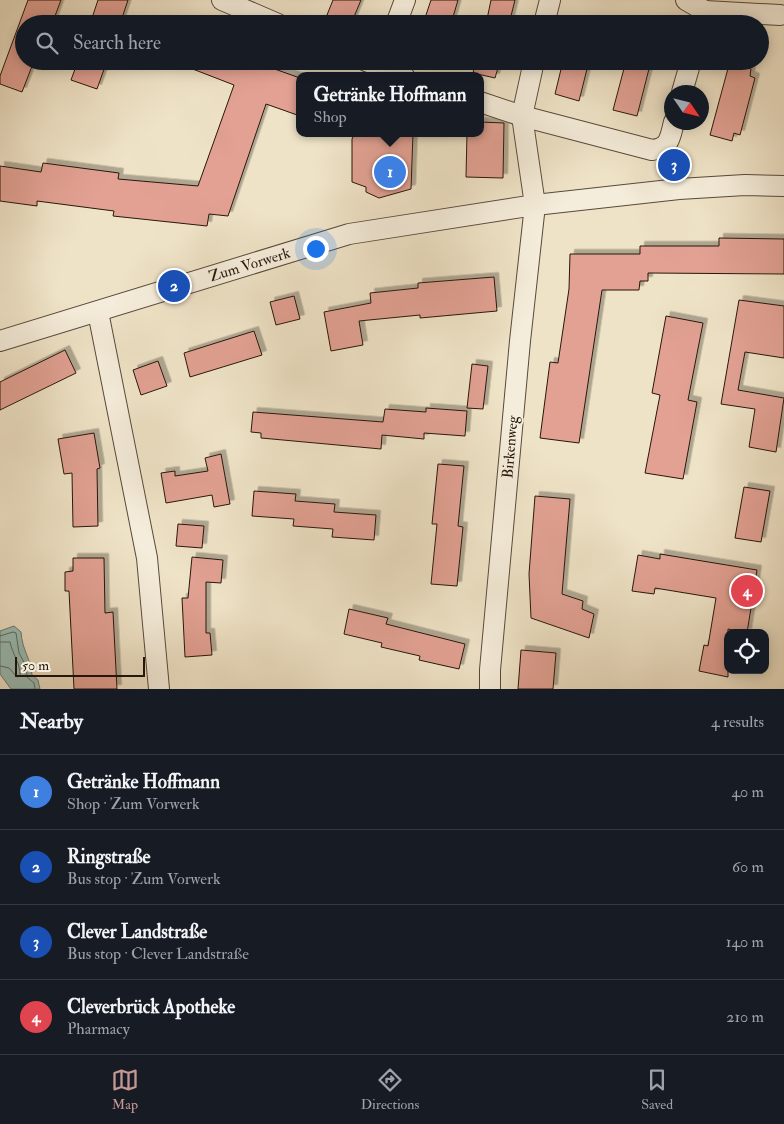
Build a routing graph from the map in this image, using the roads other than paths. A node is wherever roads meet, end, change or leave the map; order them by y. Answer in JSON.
{"nodes":[{"id":1,"x":222,"y":0,"type":"edge"},
{"id":2,"x":404,"y":0,"type":"edge"},
{"id":3,"x":550,"y":0,"type":"edge"},
{"id":4,"x":686,"y":0,"type":"edge"},
{"id":5,"x":257,"y":15,"type":"edge"},
{"id":6,"x":399,"y":15,"type":"edge"},
{"id":7,"x":546,"y":15,"type":"edge"},
{"id":8,"x":700,"y":15,"type":"edge"},
{"id":9,"x":769,"y":15,"type":"edge"},
{"id":10,"x":780,"y":15,"type":"dead end"},
{"id":11,"x":532,"y":70,"type":"edge"},
{"id":12,"x":688,"y":70,"type":"edge"},
{"id":13,"x":684,"y":85,"type":"edge"},
{"id":14,"x":484,"y":103,"type":"edge"},
{"id":15,"x":522,"y":116,"type":"junction"},
{"id":16,"x":672,"y":130,"type":"edge"},
{"id":17,"x":784,"y":186,"type":"edge"},
{"id":18,"x":535,"y":205,"type":"junction"},
{"id":19,"x":98,"y":312,"type":"junction"},
{"id":20,"x":0,"y":341,"type":"edge"},
{"id":21,"x":159,"y":689,"type":"edge"},
{"id":22,"x":490,"y":689,"type":"edge"}],
"edges":[{"from":1,"to":5,"type":"street"},
{"from":2,"to":6,"type":"street"},
{"from":3,"to":7,"type":"street"},
{"from":4,"to":8,"type":"street"},
{"from":9,"to":10,"type":"street"},
{"from":11,"to":15,"type":"street"},
{"from":12,"to":13,"type":"street"},
{"from":14,"to":15,"type":"street"},
{"from":15,"to":16,"type":"street"},
{"from":15,"to":18,"type":"street","name":"Birkenweg"},
{"from":17,"to":18,"type":"street","name":"Zum Vorwerk"},
{"from":18,"to":19,"type":"street","name":"Zum Vorwerk"},
{"from":18,"to":22,"type":"street","name":"Birkenweg"},
{"from":19,"to":20,"type":"street","name":"Zum Vorwerk"},
{"from":19,"to":21,"type":"street"}]}
